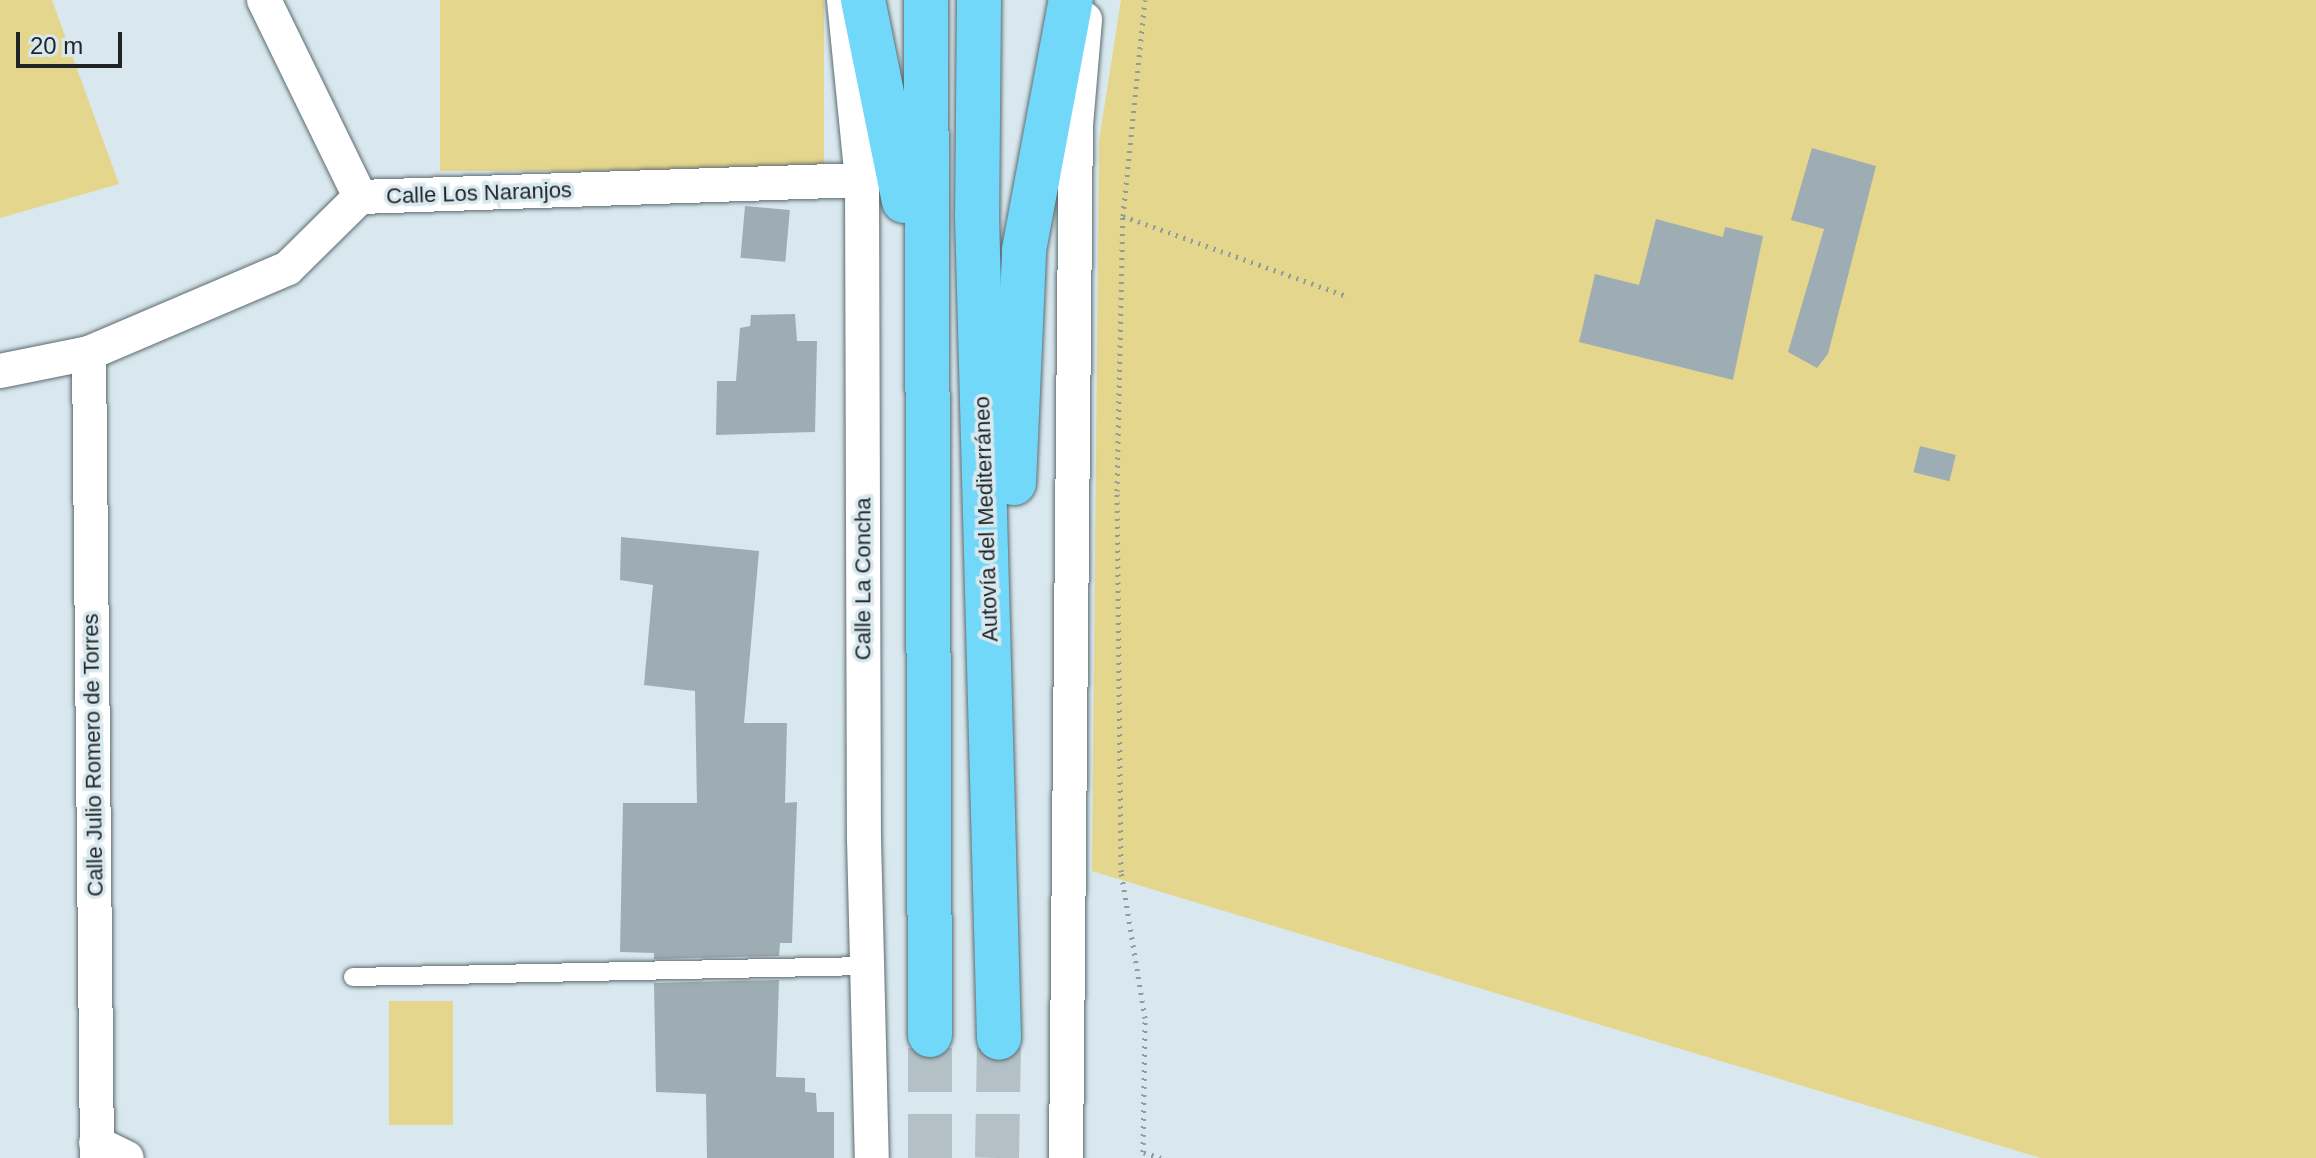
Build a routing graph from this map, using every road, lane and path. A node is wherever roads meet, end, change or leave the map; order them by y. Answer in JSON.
{"nodes":[{"id":1,"x":264,"y":0,"type":"edge"},
{"id":2,"x":844,"y":0,"type":"edge"},
{"id":3,"x":863,"y":0,"type":"edge"},
{"id":4,"x":926,"y":0,"type":"edge"},
{"id":5,"x":979,"y":0,"type":"edge"},
{"id":6,"x":1071,"y":0,"type":"edge"},
{"id":7,"x":1087,"y":0,"type":"edge"},
{"id":8,"x":1145,"y":0,"type":"edge"},
{"id":9,"x":862,"y":180,"type":"junction"},
{"id":10,"x":360,"y":197,"type":"junction"},
{"id":11,"x":1123,"y":216,"type":"junction"},
{"id":12,"x":1349,"y":297,"type":"dead end"},
{"id":13,"x":923,"y":298,"type":"junction"},
{"id":14,"x":89,"y":353,"type":"junction"},
{"id":15,"x":0,"y":371,"type":"edge"},
{"id":16,"x":993,"y":735,"type":"junction"},
{"id":17,"x":867,"y":966,"type":"junction"},
{"id":18,"x":353,"y":977,"type":"dead end"},
{"id":19,"x":930,"y":1035,"type":"tunnel mouth"},
{"id":20,"x":999,"y":1038,"type":"tunnel mouth"},
{"id":21,"x":96,"y":1150,"type":"edge"},
{"id":22,"x":1066,"y":1157,"type":"edge"},
{"id":23,"x":127,"y":1158,"type":"edge"},
{"id":24,"x":872,"y":1158,"type":"edge"},
{"id":25,"x":1161,"y":1158,"type":"edge"}],
"edges":[{"from":1,"to":10,"type":"street"},
{"from":2,"to":9,"type":"street","name":"Calle La Concha"},
{"from":3,"to":13,"type":"highway"},
{"from":4,"to":13,"type":"highway"},
{"from":5,"to":16,"type":"highway","name":"Autovía del Mediterráneo"},
{"from":6,"to":16,"type":"highway"},
{"from":7,"to":22,"type":"street"},
{"from":8,"to":11,"type":"path"},
{"from":9,"to":10,"type":"street","name":"Calle Los Naranjos"},
{"from":9,"to":17,"type":"street","name":"Calle La Concha"},
{"from":10,"to":14,"type":"street","name":"Calle Los Naranjos"},
{"from":11,"to":12,"type":"path"},
{"from":11,"to":25,"type":"path"},
{"from":13,"to":19,"type":"highway"},
{"from":14,"to":15,"type":"street","name":"Calle Los Naranjos"},
{"from":14,"to":21,"type":"street","name":"Calle Julio Romero de Torres"},
{"from":16,"to":20,"type":"highway","name":"Autovía del Mediterráneo"},
{"from":17,"to":18,"type":"lane"},
{"from":17,"to":24,"type":"street","name":"Calle La Concha"},
{"from":21,"to":23,"type":"street"}]}
